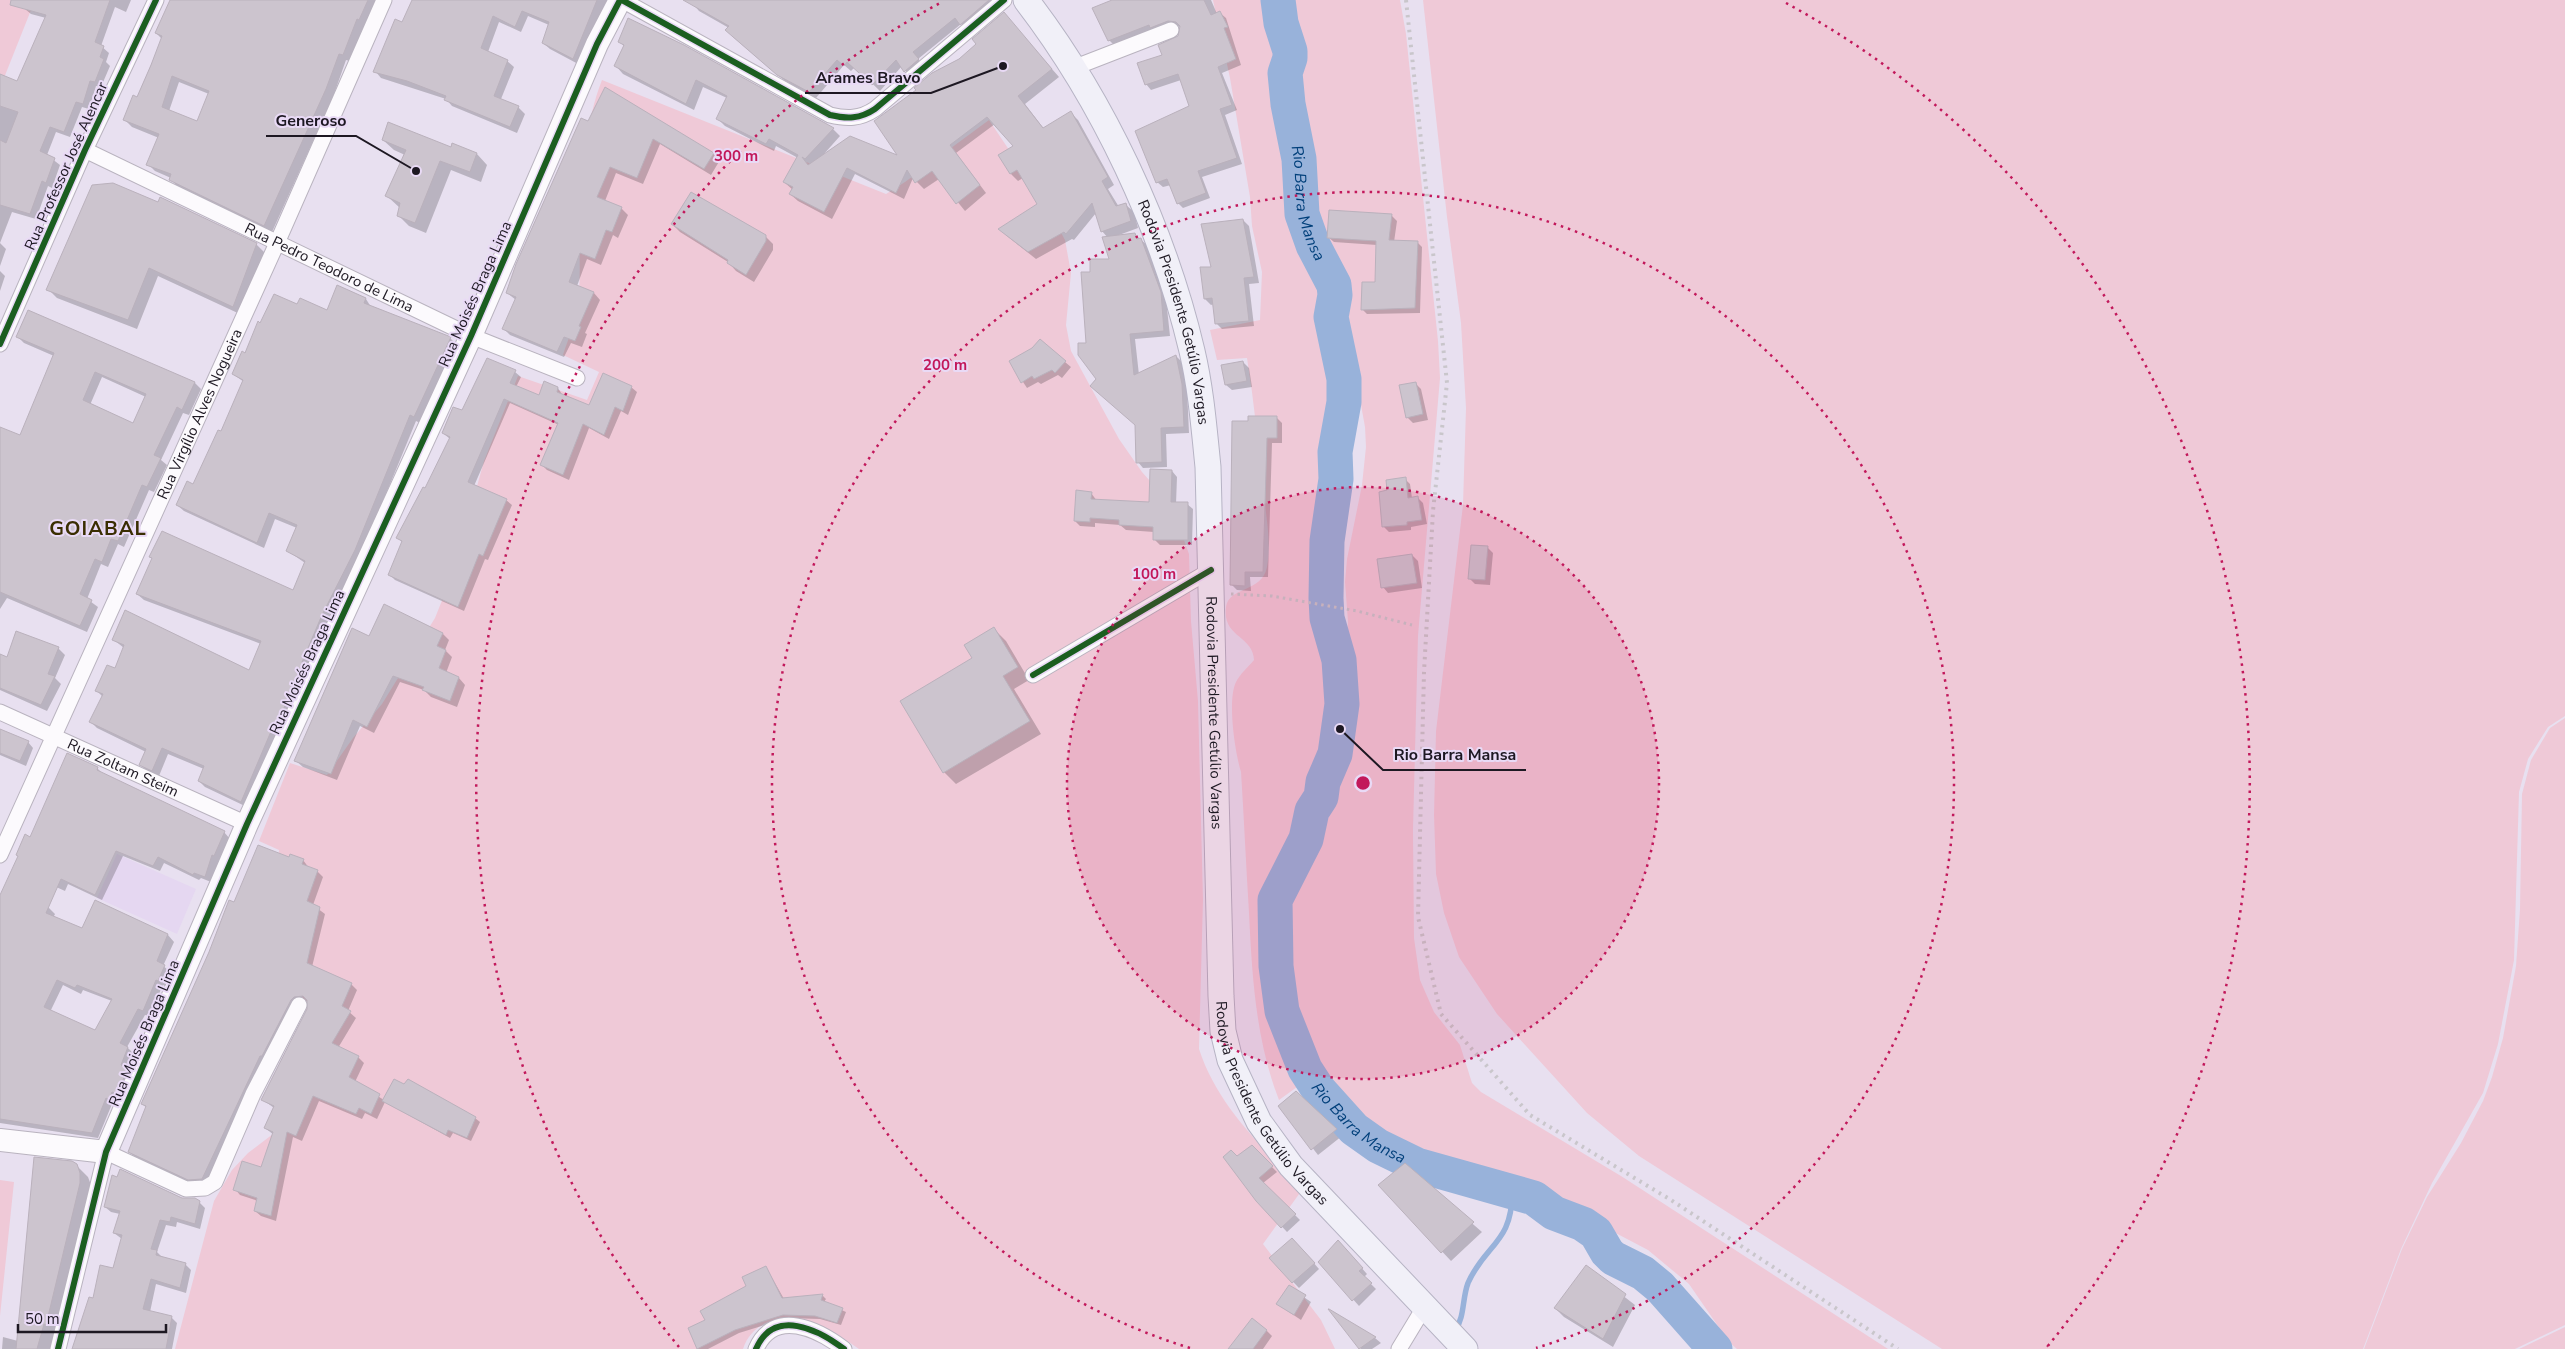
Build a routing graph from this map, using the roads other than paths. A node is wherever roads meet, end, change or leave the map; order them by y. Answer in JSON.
{"nodes":[{"id":1,"x":156,"y":0,"type":"edge"},
{"id":2,"x":384,"y":0,"type":"edge"},
{"id":3,"x":621,"y":0,"type":"edge"},
{"id":4,"x":1004,"y":0,"type":"edge"},
{"id":5,"x":1026,"y":0,"type":"edge"},
{"id":6,"x":1171,"y":30,"type":"dead end"},
{"id":7,"x":1073,"y":68,"type":"junction"},
{"id":8,"x":85,"y":150,"type":"junction"},
{"id":9,"x":277,"y":244,"type":"junction"},
{"id":10,"x":471,"y":336,"type":"junction"},
{"id":11,"x":0,"y":344,"type":"edge"},
{"id":12,"x":578,"y":378,"type":"dead end"},
{"id":13,"x":1211,"y":581,"type":"junction"},
{"id":14,"x":1033,"y":675,"type":"dead end"},
{"id":15,"x":0,"y":712,"type":"edge"},
{"id":16,"x":56,"y":736,"type":"junction"},
{"id":17,"x":247,"y":824,"type":"junction"},
{"id":18,"x":0,"y":855,"type":"edge"},
{"id":19,"x":299,"y":1005,"type":"dead end"},
{"id":20,"x":0,"y":1140,"type":"edge"},
{"id":21,"x":106,"y":1152,"type":"junction"},
{"id":22,"x":1426,"y":1308,"type":"junction"},
{"id":23,"x":58,"y":1349,"type":"edge"},
{"id":24,"x":756,"y":1349,"type":"edge"},
{"id":25,"x":844,"y":1349,"type":"edge"},
{"id":26,"x":1399,"y":1349,"type":"edge"},
{"id":27,"x":1466,"y":1349,"type":"edge"}],
"edges":[{"from":1,"to":8,"type":"street","name":"Rua Professor José Alencar"},
{"from":2,"to":9,"type":"street","name":"Rua Virgílio Alves Nogueira"},
{"from":3,"to":4,"type":"street"},
{"from":3,"to":10,"type":"street","name":"Rua Moisés Braga Lima"},
{"from":5,"to":7,"type":"main road","name":"Rodovia Presidente Getúlio Vargas"},
{"from":6,"to":7,"type":"street"},
{"from":7,"to":13,"type":"main road","name":"Rodovia Presidente Getúlio Vargas"},
{"from":8,"to":9,"type":"street","name":"Rua Pedro Teodoro de Lima"},
{"from":8,"to":11,"type":"street","name":"Rua Professor José Alencar"},
{"from":9,"to":10,"type":"street","name":"Rua Pedro Teodoro de Lima"},
{"from":9,"to":16,"type":"street","name":"Rua Virgílio Alves Nogueira"},
{"from":10,"to":12,"type":"street","name":"Rua Pedro Teodoro de Lima"},
{"from":10,"to":17,"type":"street","name":"Rua Moisés Braga Lima"},
{"from":13,"to":14,"type":"street"},
{"from":13,"to":22,"type":"main road","name":"Rodovia Presidente Getúlio Vargas"},
{"from":15,"to":16,"type":"street","name":"Rua Zoltam Steim"},
{"from":16,"to":17,"type":"street","name":"Rua Zoltam Steim"},
{"from":16,"to":18,"type":"street","name":"Rua Virgílio Alves Nogueira"},
{"from":17,"to":21,"type":"street","name":"Rua Moisés Braga Lima"},
{"from":19,"to":21,"type":"street"},
{"from":20,"to":21,"type":"street"},
{"from":21,"to":23,"type":"street","name":"Rua Moisés Braga Lima"},
{"from":22,"to":26,"type":"street"},
{"from":22,"to":27,"type":"main road","name":"Rodovia Presidente Getúlio Vargas"},
{"from":24,"to":25,"type":"street"}]}
